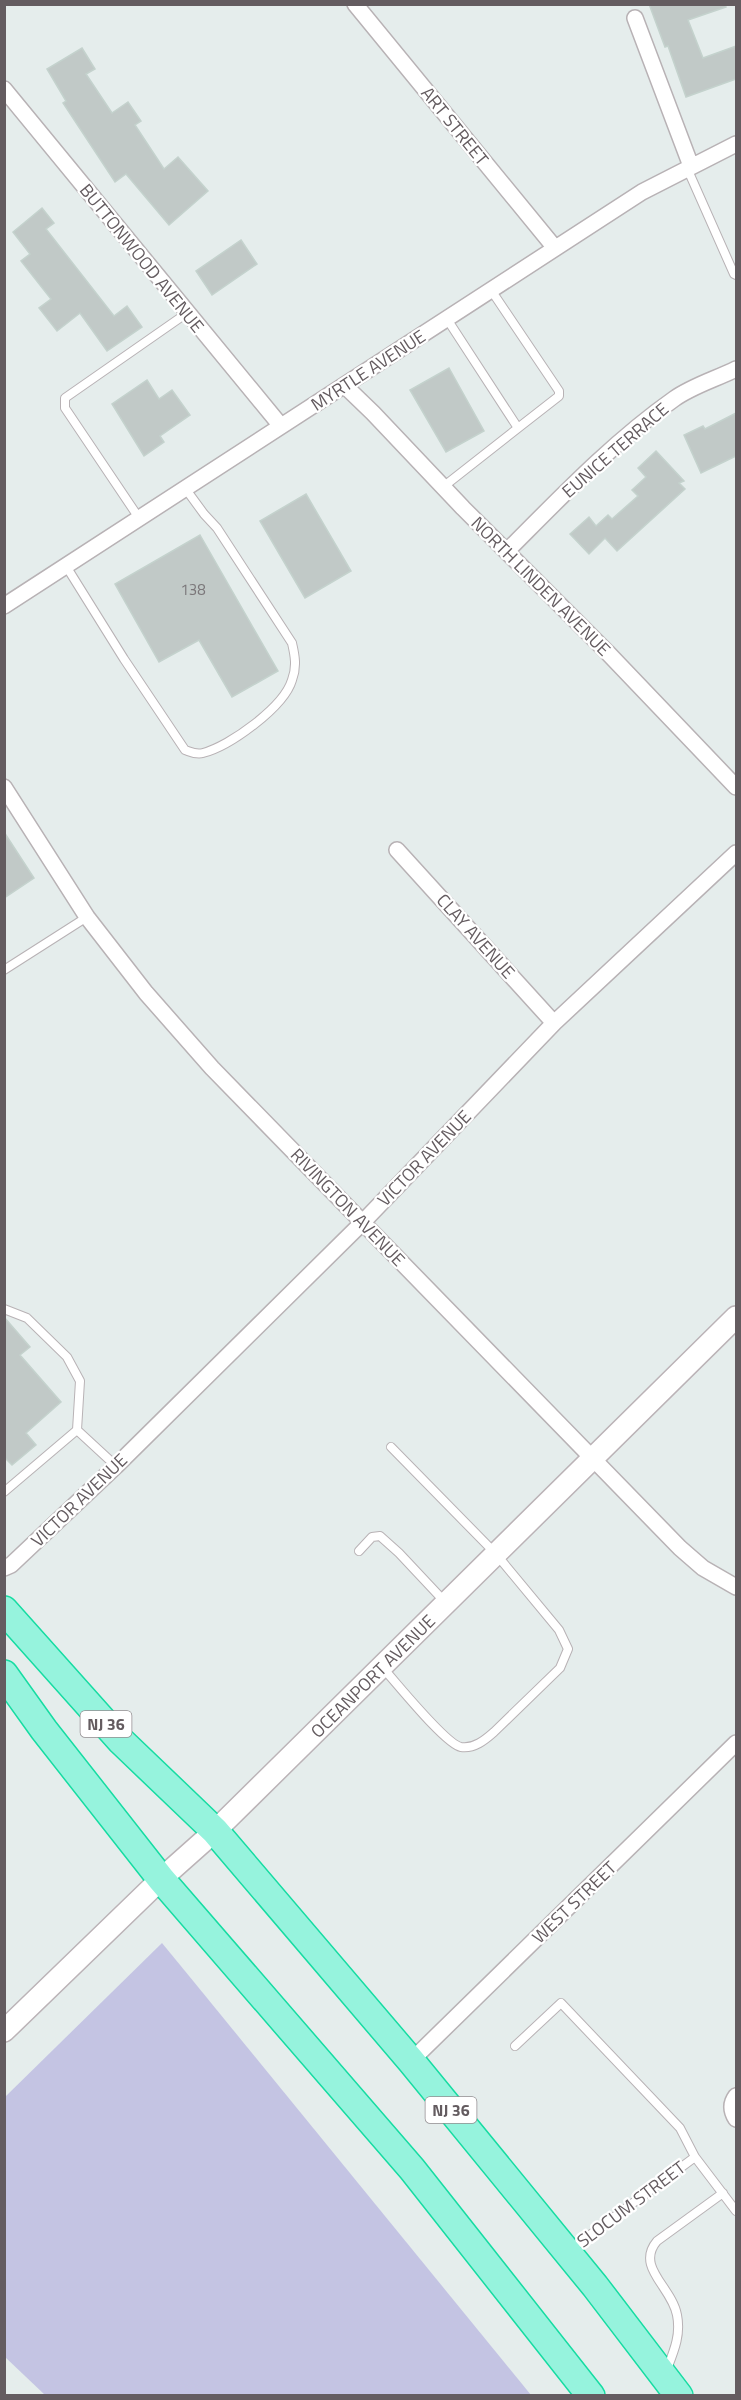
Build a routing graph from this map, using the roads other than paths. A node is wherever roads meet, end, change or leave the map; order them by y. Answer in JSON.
{"nodes":[{"id":1,"x":355,"y":4,"type":"edge"},
{"id":2,"x":635,"y":18,"type":"dead end"},
{"id":3,"x":4,"y":88,"type":"edge"},
{"id":4,"x":736,"y":144,"type":"edge"},
{"id":5,"x":689,"y":167,"type":"junction"},
{"id":6,"x":555,"y":248,"type":"junction"},
{"id":7,"x":736,"y":275,"type":"edge"},
{"id":8,"x":491,"y":290,"type":"junction"},
{"id":9,"x":187,"y":313,"type":"junction"},
{"id":10,"x":447,"y":319,"type":"junction"},
{"id":11,"x":736,"y":369,"type":"edge"},
{"id":12,"x":345,"y":386,"type":"junction"},
{"id":13,"x":281,"y":426,"type":"junction"},
{"id":14,"x":518,"y":428,"type":"junction"},
{"id":15,"x":443,"y":486,"type":"junction"},
{"id":16,"x":185,"y":488,"type":"junction"},
{"id":17,"x":139,"y":518,"type":"junction"},
{"id":18,"x":507,"y":551,"type":"junction"},
{"id":19,"x":66,"y":566,"type":"junction"},
{"id":20,"x":4,"y":606,"type":"edge"},
{"id":21,"x":4,"y":787,"type":"edge"},
{"id":22,"x":736,"y":787,"type":"edge"},
{"id":23,"x":397,"y":850,"type":"dead end"},
{"id":24,"x":736,"y":853,"type":"edge"},
{"id":25,"x":87,"y":916,"type":"junction"},
{"id":26,"x":4,"y":970,"type":"edge"},
{"id":27,"x":554,"y":1023,"type":"junction"},
{"id":28,"x":362,"y":1222,"type":"junction"},
{"id":29,"x":4,"y":1309,"type":"edge"},
{"id":30,"x":736,"y":1317,"type":"edge"},
{"id":31,"x":77,"y":1430,"type":"junction"},
{"id":32,"x":391,"y":1447,"type":"dead end"},
{"id":33,"x":593,"y":1459,"type":"junction"},
{"id":34,"x":116,"y":1466,"type":"junction"},
{"id":35,"x":4,"y":1492,"type":"edge"},
{"id":36,"x":359,"y":1551,"type":"dead end"},
{"id":37,"x":496,"y":1554,"type":"junction"},
{"id":38,"x":8,"y":1567,"type":"edge"},
{"id":39,"x":4,"y":1581,"type":"edge"},
{"id":40,"x":736,"y":1587,"type":"edge"},
{"id":41,"x":446,"y":1604,"type":"junction"},
{"id":42,"x":4,"y":1610,"type":"edge"},
{"id":43,"x":382,"y":1667,"type":"junction"},
{"id":44,"x":4,"y":1674,"type":"edge"},
{"id":45,"x":736,"y":1743,"type":"edge"},
{"id":46,"x":215,"y":1831,"type":"junction"},
{"id":47,"x":161,"y":1879,"type":"junction"},
{"id":48,"x":4,"y":2031,"type":"edge"},
{"id":49,"x":515,"y":2046,"type":"dead end"},
{"id":50,"x":411,"y":2061,"type":"junction"},
{"id":51,"x":695,"y":2157,"type":"junction"},
{"id":52,"x":723,"y":2193,"type":"junction"},
{"id":53,"x":736,"y":2211,"type":"edge"},
{"id":54,"x":567,"y":2252,"type":"junction"},
{"id":55,"x":672,"y":2386,"type":"edge"},
{"id":56,"x":591,"y":2396,"type":"edge"}],
"edges":[{"from":1,"to":6,"type":"street","name":"ART STREET"},
{"from":2,"to":5,"type":"street"},
{"from":3,"to":9,"type":"street","name":"BUTTONWOOD AVENUE"},
{"from":4,"to":5,"type":"street","name":"MYRTLE AVENUE"},
{"from":5,"to":6,"type":"street","name":"MYRTLE AVENUE"},
{"from":5,"to":7,"type":"lane"},
{"from":6,"to":8,"type":"street","name":"MYRTLE AVENUE"},
{"from":8,"to":10,"type":"street","name":"MYRTLE AVENUE"},
{"from":8,"to":14,"type":"lane"},
{"from":9,"to":13,"type":"street","name":"BUTTONWOOD AVENUE"},
{"from":9,"to":17,"type":"lane"},
{"from":10,"to":12,"type":"street","name":"MYRTLE AVENUE"},
{"from":10,"to":14,"type":"lane"},
{"from":11,"to":18,"type":"street","name":"EUNICE TERRACE"},
{"from":12,"to":13,"type":"street","name":"MYRTLE AVENUE"},
{"from":12,"to":15,"type":"street","name":"NORTH LINDEN AVENUE"},
{"from":13,"to":16,"type":"street","name":"MYRTLE AVENUE"},
{"from":14,"to":15,"type":"lane"},
{"from":15,"to":18,"type":"street","name":"NORTH LINDEN AVENUE"},
{"from":16,"to":17,"type":"street","name":"MYRTLE AVENUE"},
{"from":16,"to":19,"type":"lane"},
{"from":17,"to":19,"type":"street","name":"MYRTLE AVENUE"},
{"from":18,"to":22,"type":"street","name":"NORTH LINDEN AVENUE"},
{"from":19,"to":20,"type":"street","name":"MYRTLE AVENUE"},
{"from":21,"to":25,"type":"street","name":"RIVINGTON AVENUE"},
{"from":23,"to":27,"type":"street","name":"CLAY AVENUE"},
{"from":24,"to":27,"type":"street","name":"VICTOR AVENUE"},
{"from":25,"to":26,"type":"lane"},
{"from":25,"to":28,"type":"street","name":"RIVINGTON AVENUE"},
{"from":27,"to":28,"type":"street","name":"VICTOR AVENUE"},
{"from":28,"to":33,"type":"street","name":"RIVINGTON AVENUE"},
{"from":28,"to":34,"type":"street","name":"VICTOR AVENUE"},
{"from":29,"to":31,"type":"lane"},
{"from":30,"to":33,"type":"street","name":"OCEANPORT AVENUE"},
{"from":31,"to":34,"type":"lane"},
{"from":31,"to":35,"type":"lane"},
{"from":32,"to":37,"type":"lane"},
{"from":33,"to":37,"type":"street","name":"OCEANPORT AVENUE"},
{"from":33,"to":40,"type":"street","name":"RIVINGTON AVENUE"},
{"from":34,"to":38,"type":"street","name":"VICTOR AVENUE"},
{"from":36,"to":41,"type":"lane"},
{"from":37,"to":41,"type":"street","name":"OCEANPORT AVENUE"},
{"from":37,"to":43,"type":"lane"},
{"from":38,"to":39,"type":"street","name":"VICTOR AVENUE"},
{"from":41,"to":43,"type":"street","name":"OCEANPORT AVENUE"},
{"from":42,"to":46,"type":"highway","number":"NJ 36"},
{"from":43,"to":46,"type":"street","name":"OCEANPORT AVENUE"},
{"from":44,"to":47,"type":"highway","number":"NJ 36"},
{"from":45,"to":50,"type":"street","name":"WEST STREET"},
{"from":46,"to":47,"type":"street","name":"OCEANPORT AVENUE"},
{"from":46,"to":50,"type":"highway","number":"NJ 36"},
{"from":47,"to":48,"type":"street","name":"OCEANPORT AVENUE"},
{"from":47,"to":56,"type":"highway","number":"NJ 36"},
{"from":49,"to":51,"type":"lane"},
{"from":50,"to":54,"type":"highway","number":"NJ 36"},
{"from":51,"to":52,"type":"lane"},
{"from":51,"to":54,"type":"lane","name":"SLOCUM STREET"},
{"from":52,"to":53,"type":"lane"},
{"from":52,"to":55,"type":"lane"},
{"from":54,"to":55,"type":"highway","number":"NJ 36"}]}
